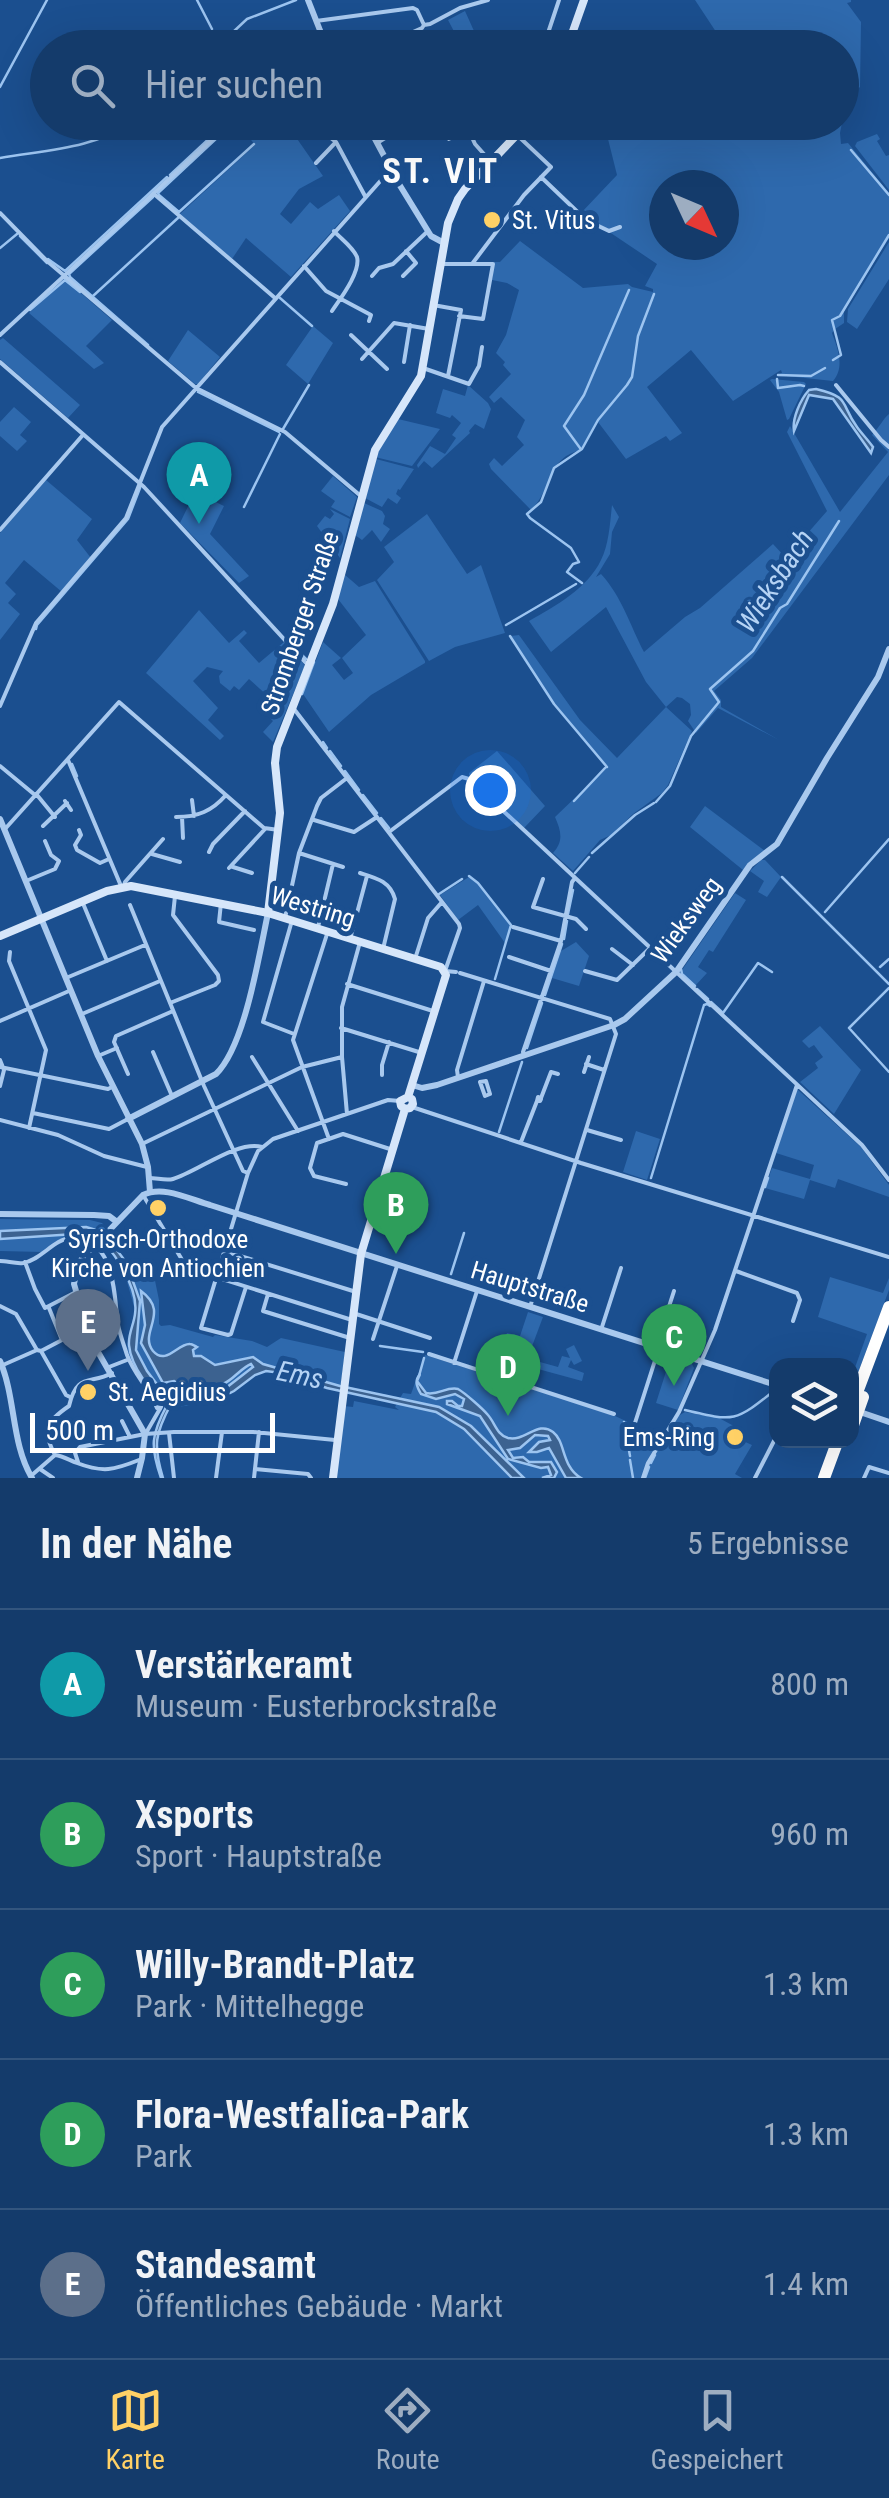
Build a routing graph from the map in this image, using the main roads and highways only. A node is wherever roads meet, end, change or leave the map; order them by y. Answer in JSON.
{"nodes":[{"id":1,"x":584,"y":0,"type":"edge"},
{"id":2,"x":573,"y":30,"type":"edge"},
{"id":3,"x":512,"y":140,"type":"edge"},
{"id":4,"x":268,"y":913,"type":"junction"},
{"id":5,"x":0,"y":936,"type":"edge"},
{"id":6,"x":889,"y":1307,"type":"edge"},
{"id":7,"x":889,"y":1330,"type":"edge"},
{"id":8,"x":859,"y":1396,"type":"edge"},
{"id":9,"x":859,"y":1399,"type":"edge"},
{"id":10,"x":835,"y":1448,"type":"edge"},
{"id":11,"x":844,"y":1448,"type":"edge"},
{"id":12,"x":332,"y":1478,"type":"edge"},
{"id":13,"x":824,"y":1478,"type":"edge"},
{"id":14,"x":833,"y":1478,"type":"edge"}],
"edges":[{"from":1,"to":2,"type":"main road"},
{"from":3,"to":4,"type":"main road","name":"Stromberger Straße"},
{"from":4,"to":5,"type":"main road","name":"Westring"},
{"from":4,"to":12,"type":"main road","name":"Westring"},
{"from":6,"to":8,"type":"highway"},
{"from":7,"to":9,"type":"highway"},
{"from":10,"to":13,"type":"highway"},
{"from":11,"to":14,"type":"highway"}]}
